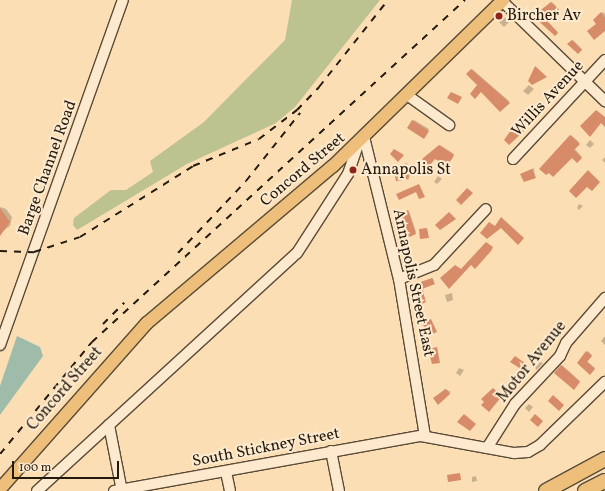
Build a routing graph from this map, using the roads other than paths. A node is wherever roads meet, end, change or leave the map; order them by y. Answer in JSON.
{"nodes":[{"id":1,"x":123,"y":0,"type":"edge"},
{"id":2,"x":503,"y":1,"type":"edge"},
{"id":3,"x":605,"y":60,"type":"edge"},
{"id":4,"x":584,"y":82,"type":"junction"},
{"id":5,"x":407,"y":95,"type":"junction"},
{"id":6,"x":605,"y":101,"type":"edge"},
{"id":7,"x":449,"y":125,"type":"dead end"},
{"id":8,"x":361,"y":140,"type":"junction"},
{"id":9,"x":513,"y":159,"type":"dead end"},
{"id":10,"x":486,"y":209,"type":"dead end"},
{"id":11,"x":399,"y":279,"type":"junction"},
{"id":12,"x":605,"y":298,"type":"edge"},
{"id":13,"x":0,"y":345,"type":"edge"},
{"id":14,"x":605,"y":382,"type":"edge"},
{"id":15,"x":108,"y":426,"type":"junction"},
{"id":16,"x":425,"y":436,"type":"junction"},
{"id":17,"x":487,"y":448,"type":"junction"},
{"id":18,"x":331,"y":451,"type":"junction"},
{"id":19,"x":605,"y":459,"type":"edge"},
{"id":20,"x":226,"y":472,"type":"junction"},
{"id":21,"x":605,"y":481,"type":"edge"},
{"id":22,"x":0,"y":489,"type":"edge"},
{"id":23,"x":119,"y":490,"type":"edge"},
{"id":24,"x":37,"y":491,"type":"edge"},
{"id":25,"x":230,"y":491,"type":"edge"},
{"id":26,"x":339,"y":491,"type":"edge"},
{"id":27,"x":546,"y":491,"type":"edge"},
{"id":28,"x":585,"y":491,"type":"edge"}],
"edges":[{"from":1,"to":13,"type":"street","name":"Barge Channel Road"},
{"from":2,"to":4,"type":"street"},
{"from":2,"to":5,"type":"main road"},
{"from":3,"to":4,"type":"street","name":"Willis Avenue"},
{"from":4,"to":6,"type":"street"},
{"from":4,"to":9,"type":"street","name":"Willis Avenue"},
{"from":5,"to":7,"type":"street"},
{"from":5,"to":8,"type":"main road"},
{"from":8,"to":11,"type":"street","name":"Annapolis Street East"},
{"from":8,"to":15,"type":"street","name":"Concord Street"},
{"from":8,"to":22,"type":"main road","name":"Concord Street"},
{"from":10,"to":11,"type":"street"},
{"from":11,"to":16,"type":"street","name":"Annapolis Street East"},
{"from":12,"to":17,"type":"street","name":"Motor Avenue"},
{"from":14,"to":17,"type":"street"},
{"from":15,"to":23,"type":"street"},
{"from":15,"to":24,"type":"street","name":"Concord Street"},
{"from":16,"to":17,"type":"street"},
{"from":16,"to":18,"type":"street","name":"South Stickney Street"},
{"from":18,"to":20,"type":"street","name":"South Stickney Street"},
{"from":18,"to":26,"type":"street"},
{"from":19,"to":27,"type":"highway"},
{"from":20,"to":23,"type":"street","name":"South Stickney Street"},
{"from":20,"to":25,"type":"street"},
{"from":21,"to":28,"type":"highway"}]}
